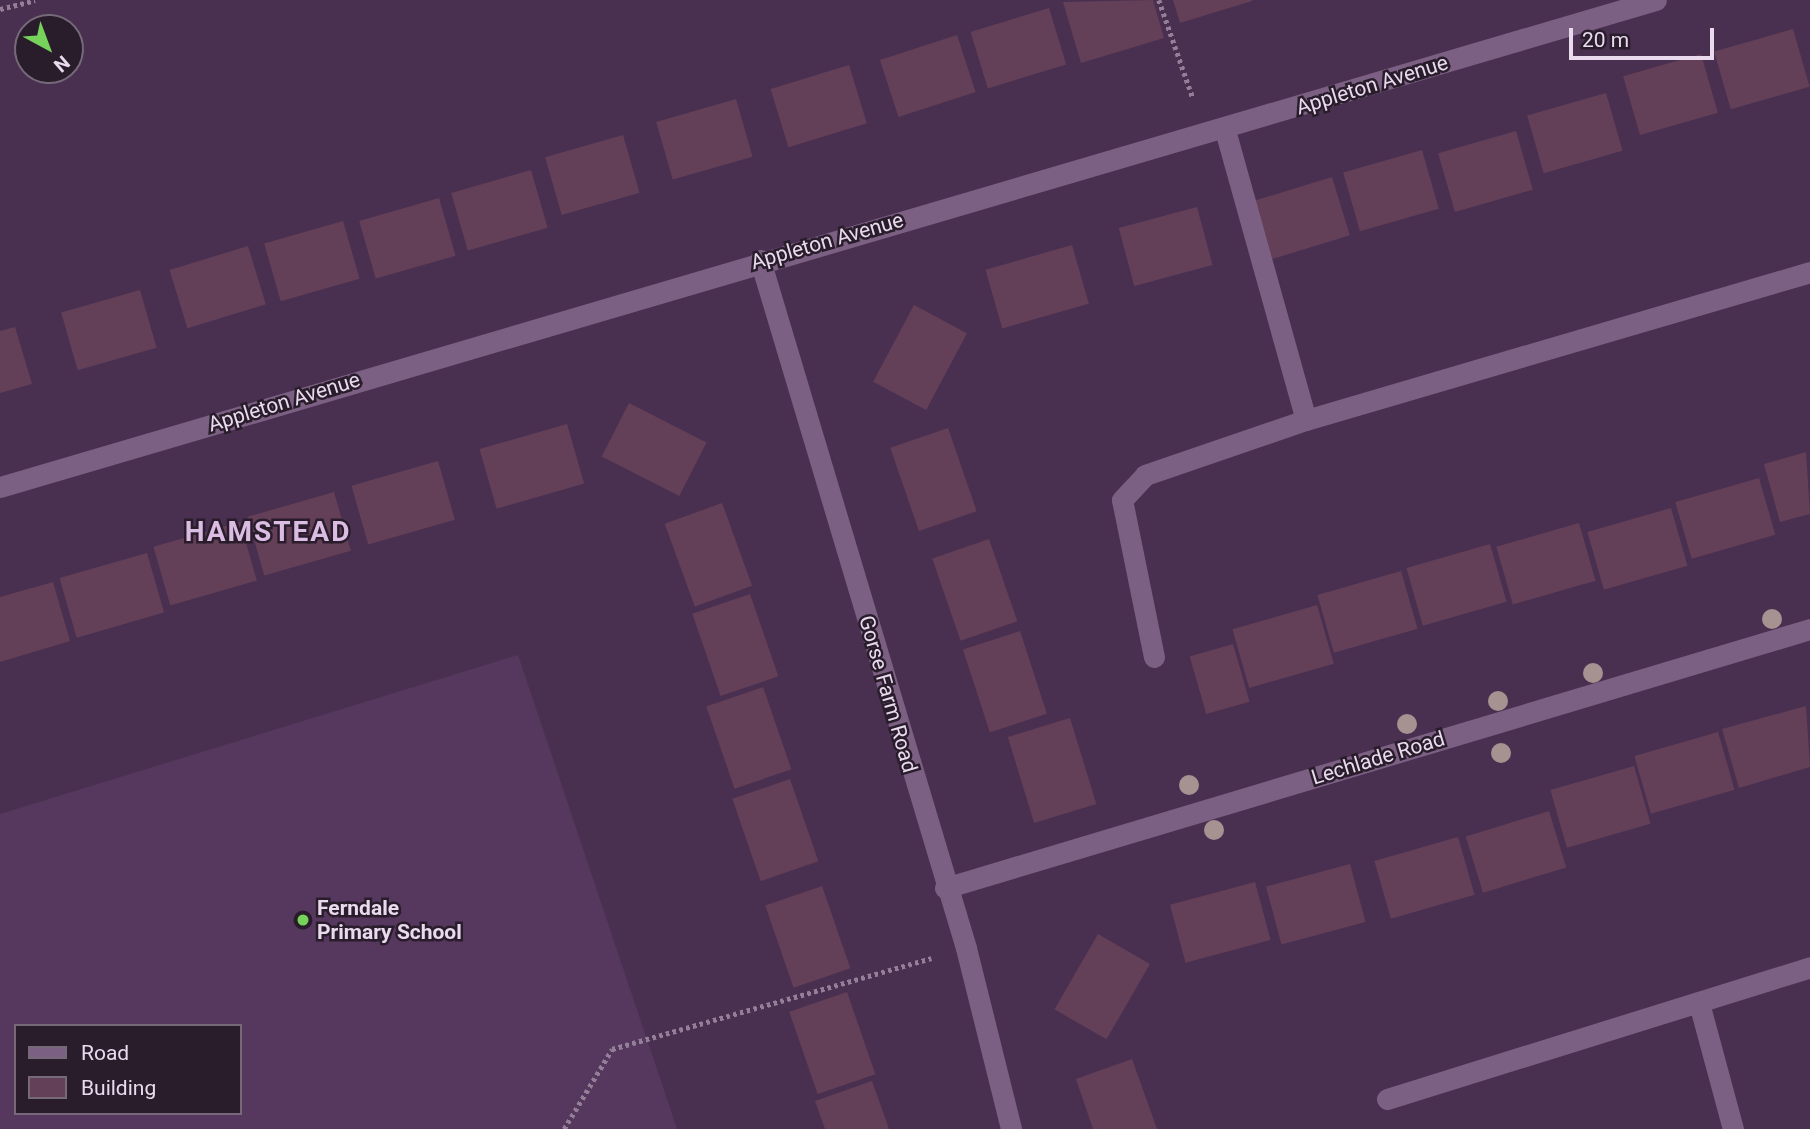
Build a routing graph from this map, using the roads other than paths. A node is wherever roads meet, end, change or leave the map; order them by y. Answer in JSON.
{"nodes":[{"id":1,"x":1656,"y":0,"type":"edge"},
{"id":2,"x":1215,"y":133,"type":"junction"},
{"id":3,"x":760,"y":260,"type":"junction"},
{"id":4,"x":1810,"y":272,"type":"edge"},
{"id":5,"x":1306,"y":420,"type":"junction"},
{"id":6,"x":0,"y":487,"type":"edge"},
{"id":7,"x":1810,"y":629,"type":"edge"},
{"id":8,"x":1154,"y":657,"type":"dead end"},
{"id":9,"x":945,"y":888,"type":"junction"},
{"id":10,"x":1810,"y":967,"type":"edge"},
{"id":11,"x":1699,"y":1003,"type":"junction"},
{"id":12,"x":1387,"y":1100,"type":"dead end"},
{"id":13,"x":1011,"y":1129,"type":"edge"},
{"id":14,"x":1733,"y":1129,"type":"edge"}],
"edges":[{"from":1,"to":2,"type":"street","name":"Appleton Avenue"},
{"from":2,"to":3,"type":"street","name":"Appleton Avenue"},
{"from":2,"to":5,"type":"street"},
{"from":3,"to":6,"type":"street","name":"Appleton Avenue"},
{"from":3,"to":9,"type":"street","name":"Gorse Farm Road"},
{"from":4,"to":5,"type":"street"},
{"from":5,"to":8,"type":"street"},
{"from":7,"to":9,"type":"street","name":"Lechlade Road"},
{"from":9,"to":13,"type":"street","name":"Gorse Farm Road"},
{"from":10,"to":11,"type":"street"},
{"from":11,"to":12,"type":"street"},
{"from":11,"to":14,"type":"street"}]}
